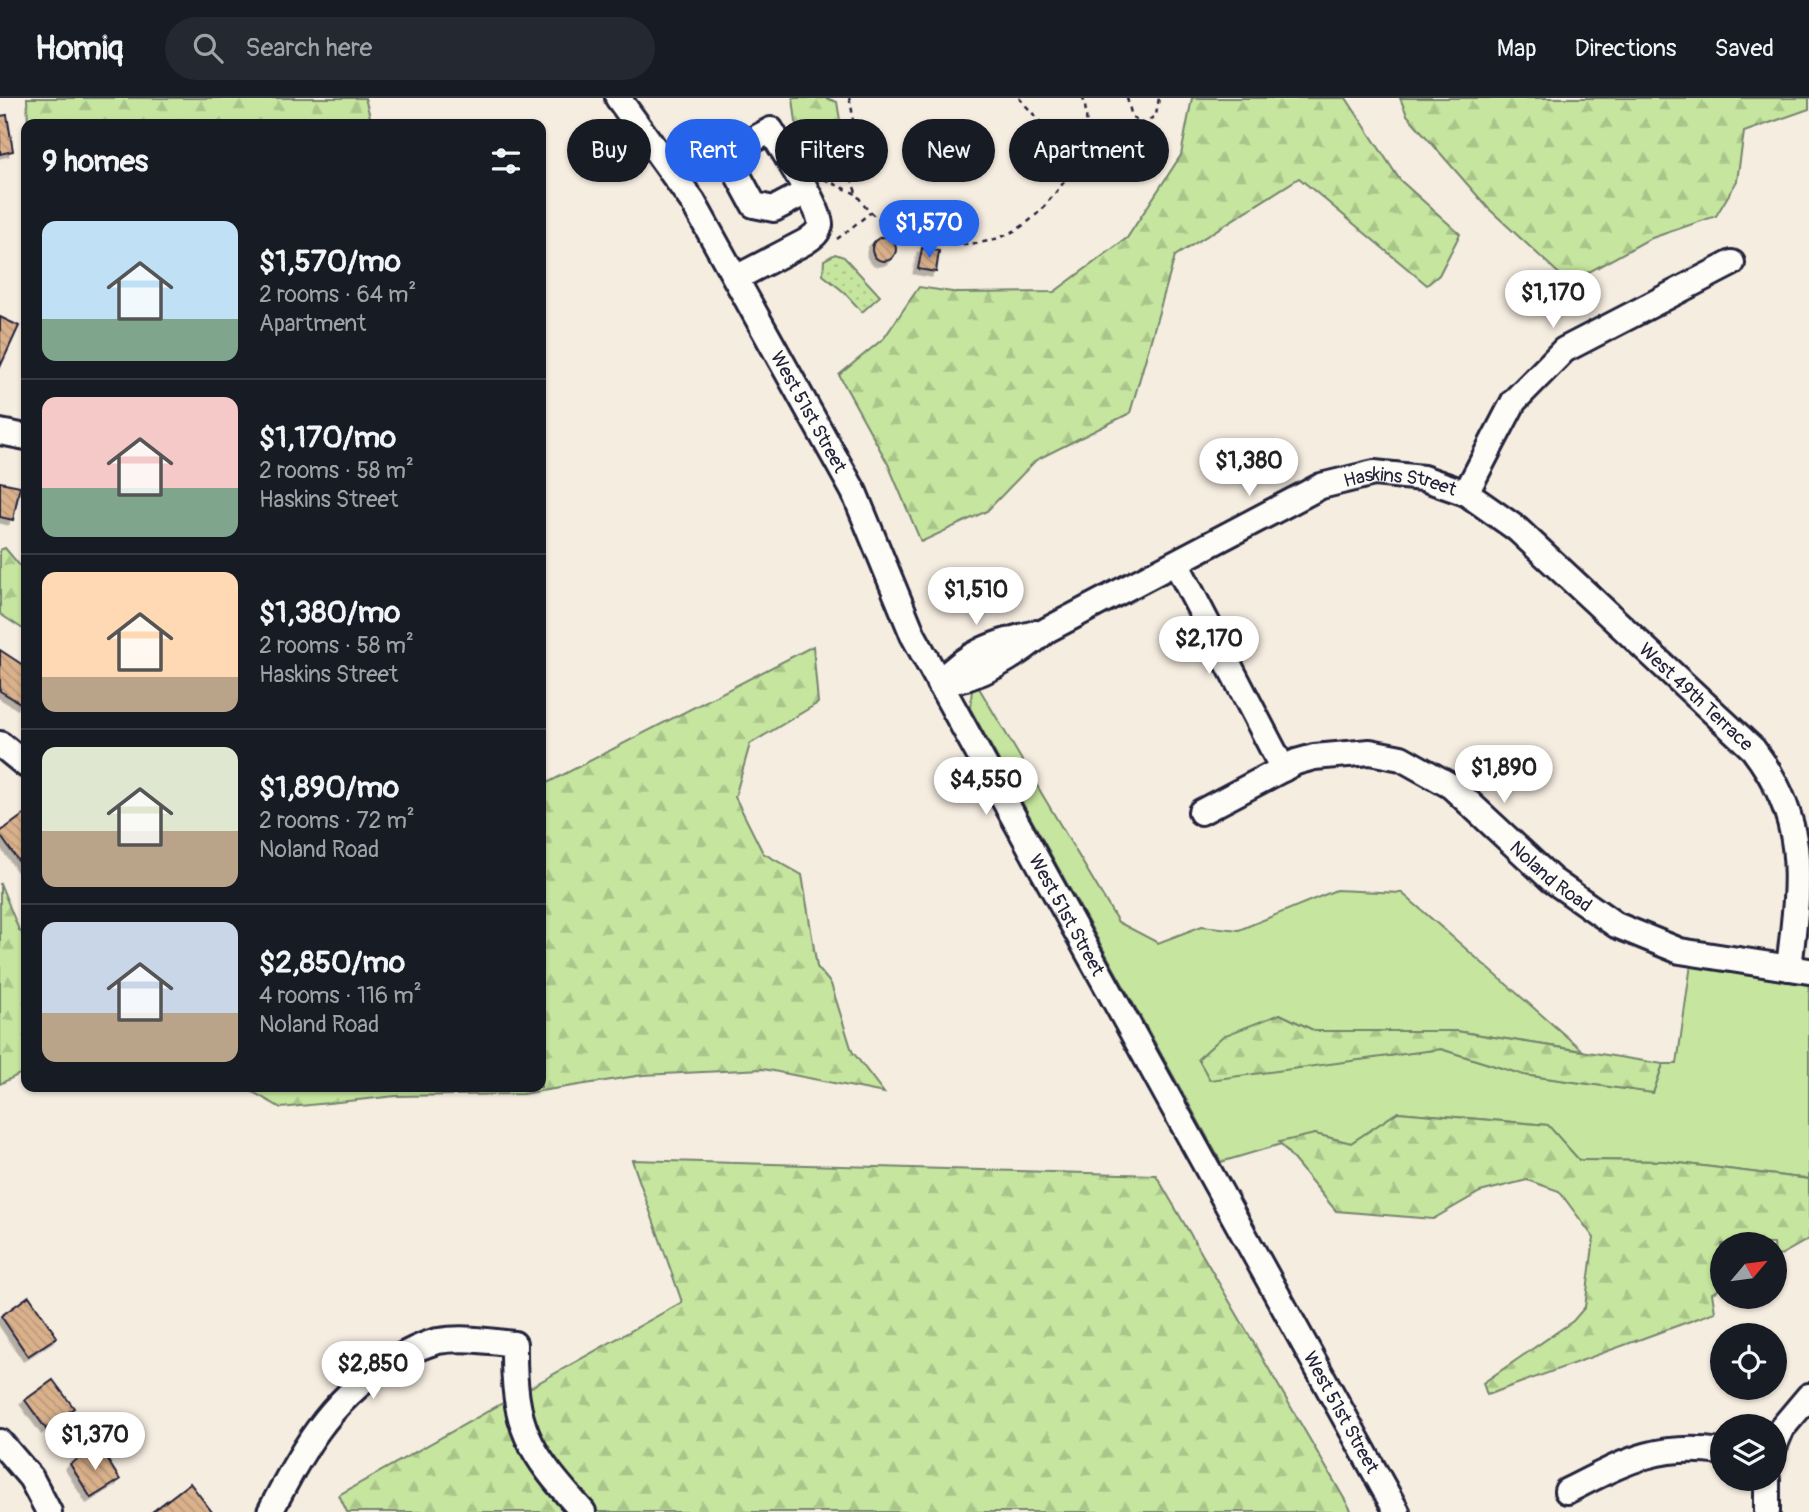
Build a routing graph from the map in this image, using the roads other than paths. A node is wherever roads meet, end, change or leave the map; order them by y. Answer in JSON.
{"nodes":[{"id":1,"x":618,"y":98,"type":"edge"},
{"id":2,"x":804,"y":188,"type":"road end"},
{"id":3,"x":1732,"y":263,"type":"dead end"},
{"id":4,"x":736,"y":278,"type":"junction"},
{"id":5,"x":0,"y":432,"type":"edge"},
{"id":6,"x":21,"y":436,"type":"edge"},
{"id":7,"x":1466,"y":493,"type":"junction"},
{"id":8,"x":1176,"y":563,"type":"junction"},
{"id":9,"x":939,"y":683,"type":"junction"},
{"id":10,"x":0,"y":744,"type":"edge"},
{"id":11,"x":21,"y":761,"type":"edge"},
{"id":12,"x":1283,"y":769,"type":"junction"},
{"id":13,"x":1201,"y":812,"type":"dead end"},
{"id":14,"x":1799,"y":969,"type":"edge"},
{"id":15,"x":1809,"y":1396,"type":"edge"},
{"id":16,"x":1787,"y":1422,"type":"edge"},
{"id":17,"x":0,"y":1442,"type":"edge"},
{"id":18,"x":1710,"y":1451,"type":"edge"},
{"id":19,"x":1567,"y":1491,"type":"dead end"},
{"id":20,"x":1767,"y":1491,"type":"edge"},
{"id":21,"x":49,"y":1512,"type":"edge"},
{"id":22,"x":270,"y":1512,"type":"edge"},
{"id":23,"x":583,"y":1512,"type":"edge"},
{"id":24,"x":1397,"y":1512,"type":"edge"},
{"id":25,"x":1767,"y":1512,"type":"edge"}],
"edges":[{"from":1,"to":4,"type":"street","name":"West 51st Street"},
{"from":2,"to":4,"type":"street"},
{"from":3,"to":7,"type":"street","name":"Haskins Street"},
{"from":4,"to":9,"type":"street","name":"West 51st Street"},
{"from":5,"to":6,"type":"street"},
{"from":7,"to":8,"type":"street","name":"Haskins Street"},
{"from":7,"to":14,"type":"street","name":"West 49th Terrace"},
{"from":8,"to":9,"type":"street","name":"Haskins Street"},
{"from":8,"to":12,"type":"street"},
{"from":9,"to":24,"type":"street","name":"West 51st Street"},
{"from":10,"to":11,"type":"street"},
{"from":12,"to":13,"type":"street","name":"Noland Road"},
{"from":12,"to":14,"type":"street","name":"Noland Road"},
{"from":15,"to":16,"type":"street"},
{"from":17,"to":21,"type":"street"},
{"from":18,"to":19,"type":"street"},
{"from":20,"to":25,"type":"street"},
{"from":22,"to":23,"type":"street"}]}
